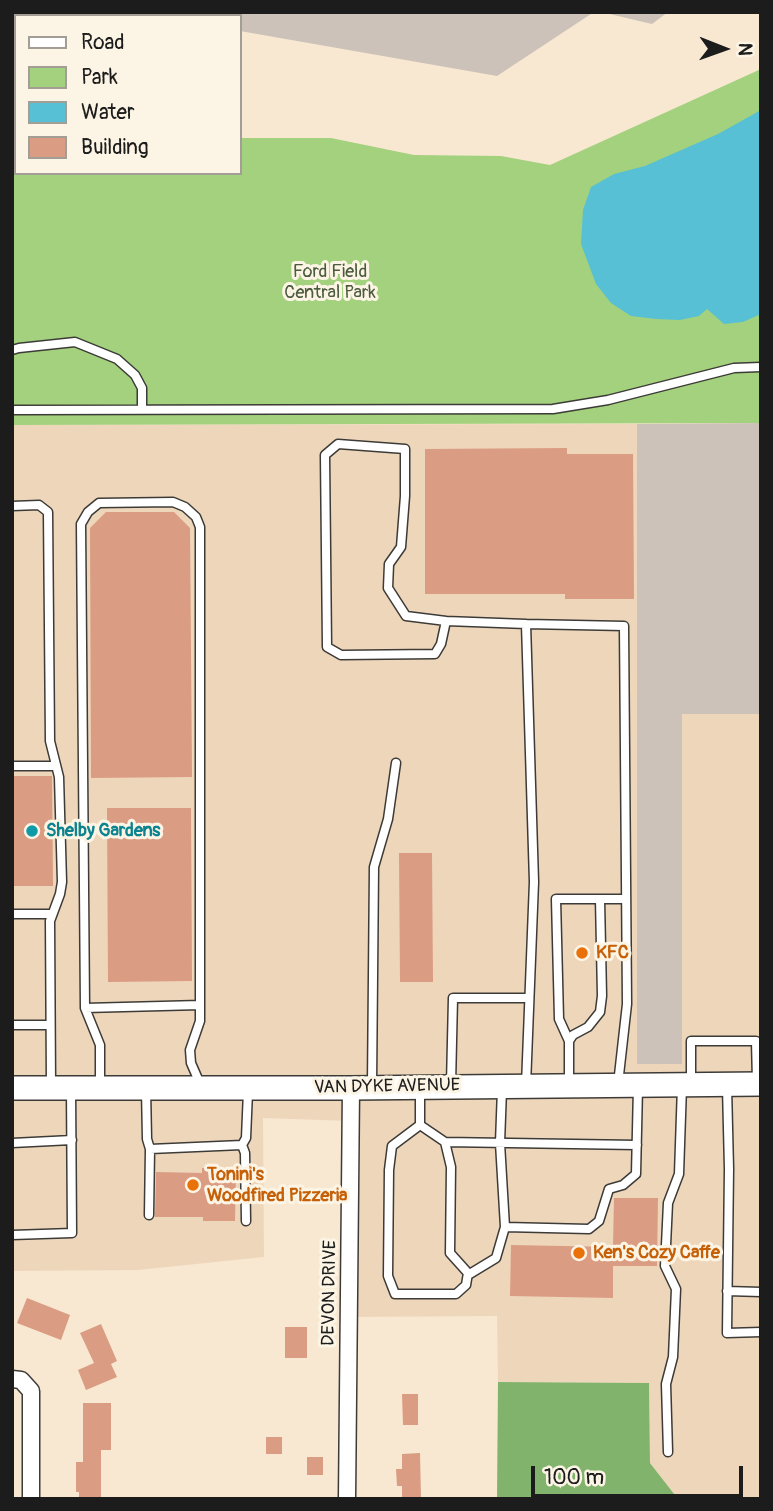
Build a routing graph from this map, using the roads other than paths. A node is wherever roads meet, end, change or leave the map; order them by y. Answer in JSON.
{"nodes":[{"id":1,"x":12,"y":350,"type":"edge"},
{"id":2,"x":761,"y":367,"type":"edge"},
{"id":3,"x":12,"y":410,"type":"edge"},
{"id":4,"x":142,"y":410,"type":"junction"},
{"id":5,"x":12,"y":506,"type":"edge"},
{"id":6,"x":446,"y":621,"type":"junction"},
{"id":7,"x":526,"y":624,"type":"junction"},
{"id":8,"x":396,"y":763,"type":"dead end"},
{"id":9,"x":12,"y":766,"type":"edge"},
{"id":10,"x":56,"y":766,"type":"junction"},
{"id":11,"x":600,"y":899,"type":"junction"},
{"id":12,"x":626,"y":900,"type":"junction"},
{"id":13,"x":12,"y":914,"type":"edge"},
{"id":14,"x":52,"y":914,"type":"junction"},
{"id":15,"x":529,"y":998,"type":"junction"},
{"id":16,"x":200,"y":1005,"type":"junction"},
{"id":17,"x":85,"y":1008,"type":"junction"},
{"id":18,"x":12,"y":1025,"type":"edge"},
{"id":19,"x":50,"y":1025,"type":"junction"},
{"id":20,"x":569,"y":1041,"type":"junction"},
{"id":21,"x":687,"y":1083,"type":"junction"},
{"id":22,"x":628,"y":1084,"type":"junction"},
{"id":23,"x":727,"y":1084,"type":"junction"},
{"id":24,"x":759,"y":1084,"type":"edge"},
{"id":25,"x":526,"y":1085,"type":"junction"},
{"id":26,"x":569,"y":1085,"type":"junction"},
{"id":27,"x":502,"y":1086,"type":"junction"},
{"id":28,"x":420,"y":1087,"type":"junction"},
{"id":29,"x":451,"y":1087,"type":"junction"},
{"id":30,"x":12,"y":1088,"type":"edge"},
{"id":31,"x":61,"y":1088,"type":"junction"},
{"id":32,"x":100,"y":1088,"type":"junction"},
{"id":33,"x":146,"y":1088,"type":"junction"},
{"id":34,"x":202,"y":1088,"type":"junction"},
{"id":35,"x":248,"y":1088,"type":"junction"},
{"id":36,"x":362,"y":1088,"type":"junction"},
{"id":37,"x":420,"y":1125,"type":"junction"},
{"id":38,"x":72,"y":1140,"type":"junction"},
{"id":39,"x":445,"y":1142,"type":"junction"},
{"id":40,"x":12,"y":1143,"type":"edge"},
{"id":41,"x":500,"y":1143,"type":"junction"},
{"id":42,"x":242,"y":1145,"type":"junction"},
{"id":43,"x":637,"y":1145,"type":"junction"},
{"id":44,"x":150,"y":1149,"type":"junction"},
{"id":45,"x":149,"y":1215,"type":"dead end"},
{"id":46,"x":246,"y":1221,"type":"dead end"},
{"id":47,"x":505,"y":1227,"type":"junction"},
{"id":48,"x":12,"y":1235,"type":"edge"},
{"id":49,"x":468,"y":1275,"type":"junction"},
{"id":50,"x":727,"y":1291,"type":"junction"},
{"id":51,"x":761,"y":1292,"type":"edge"},
{"id":52,"x":761,"y":1332,"type":"edge"},
{"id":53,"x":20,"y":1382,"type":"edge"},
{"id":54,"x":668,"y":1452,"type":"dead end"},
{"id":55,"x":31,"y":1499,"type":"edge"},
{"id":56,"x":347,"y":1499,"type":"edge"}],
"edges":[{"from":1,"to":4,"type":"lane"},
{"from":2,"to":4,"type":"lane"},
{"from":3,"to":4,"type":"lane"},
{"from":5,"to":10,"type":"lane"},
{"from":6,"to":6,"type":"lane"},
{"from":6,"to":7,"type":"lane"},
{"from":7,"to":12,"type":"lane"},
{"from":7,"to":15,"type":"lane"},
{"from":8,"to":36,"type":"lane"},
{"from":9,"to":10,"type":"lane"},
{"from":10,"to":14,"type":"lane"},
{"from":11,"to":12,"type":"lane"},
{"from":11,"to":20,"type":"lane"},
{"from":11,"to":20,"type":"lane"},
{"from":12,"to":22,"type":"lane"},
{"from":13,"to":14,"type":"lane"},
{"from":14,"to":19,"type":"lane"},
{"from":15,"to":25,"type":"lane"},
{"from":15,"to":29,"type":"lane"},
{"from":16,"to":17,"type":"lane"},
{"from":16,"to":17,"type":"lane"},
{"from":16,"to":34,"type":"lane"},
{"from":17,"to":32,"type":"lane"},
{"from":18,"to":19,"type":"lane"},
{"from":19,"to":31,"type":"lane"},
{"from":20,"to":26,"type":"lane"},
{"from":21,"to":22,"type":"main road","name":"VAN DYKE AVENUE"},
{"from":21,"to":23,"type":"main road","name":"VAN DYKE AVENUE"},
{"from":21,"to":24,"type":"lane"},
{"from":21,"to":54,"type":"lane"},
{"from":22,"to":26,"type":"main road","name":"VAN DYKE AVENUE"},
{"from":22,"to":43,"type":"lane"},
{"from":23,"to":24,"type":"main road","name":"VAN DYKE AVENUE"},
{"from":23,"to":50,"type":"lane"},
{"from":25,"to":26,"type":"main road","name":"VAN DYKE AVENUE"},
{"from":25,"to":27,"type":"main road","name":"VAN DYKE AVENUE"},
{"from":27,"to":29,"type":"main road","name":"VAN DYKE AVENUE"},
{"from":27,"to":41,"type":"lane"},
{"from":28,"to":29,"type":"main road","name":"VAN DYKE AVENUE"},
{"from":28,"to":36,"type":"main road","name":"VAN DYKE AVENUE"},
{"from":28,"to":37,"type":"lane"},
{"from":30,"to":31,"type":"main road","name":"VAN DYKE AVENUE"},
{"from":31,"to":32,"type":"main road","name":"VAN DYKE AVENUE"},
{"from":31,"to":38,"type":"lane"},
{"from":32,"to":33,"type":"main road","name":"VAN DYKE AVENUE"},
{"from":33,"to":34,"type":"main road","name":"VAN DYKE AVENUE"},
{"from":33,"to":44,"type":"lane"},
{"from":34,"to":35,"type":"main road","name":"VAN DYKE AVENUE"},
{"from":35,"to":36,"type":"main road","name":"VAN DYKE AVENUE"},
{"from":35,"to":42,"type":"lane"},
{"from":36,"to":56,"type":"street","name":"DEVON DRIVE"},
{"from":37,"to":39,"type":"lane"},
{"from":37,"to":49,"type":"lane"},
{"from":38,"to":40,"type":"lane"},
{"from":38,"to":48,"type":"lane"},
{"from":39,"to":41,"type":"lane"},
{"from":39,"to":49,"type":"lane"},
{"from":41,"to":43,"type":"lane"},
{"from":41,"to":47,"type":"lane"},
{"from":42,"to":44,"type":"lane"},
{"from":42,"to":46,"type":"lane"},
{"from":43,"to":47,"type":"lane"},
{"from":44,"to":45,"type":"lane"},
{"from":47,"to":49,"type":"lane"},
{"from":50,"to":51,"type":"lane"},
{"from":50,"to":52,"type":"lane"},
{"from":53,"to":55,"type":"street"}]}
